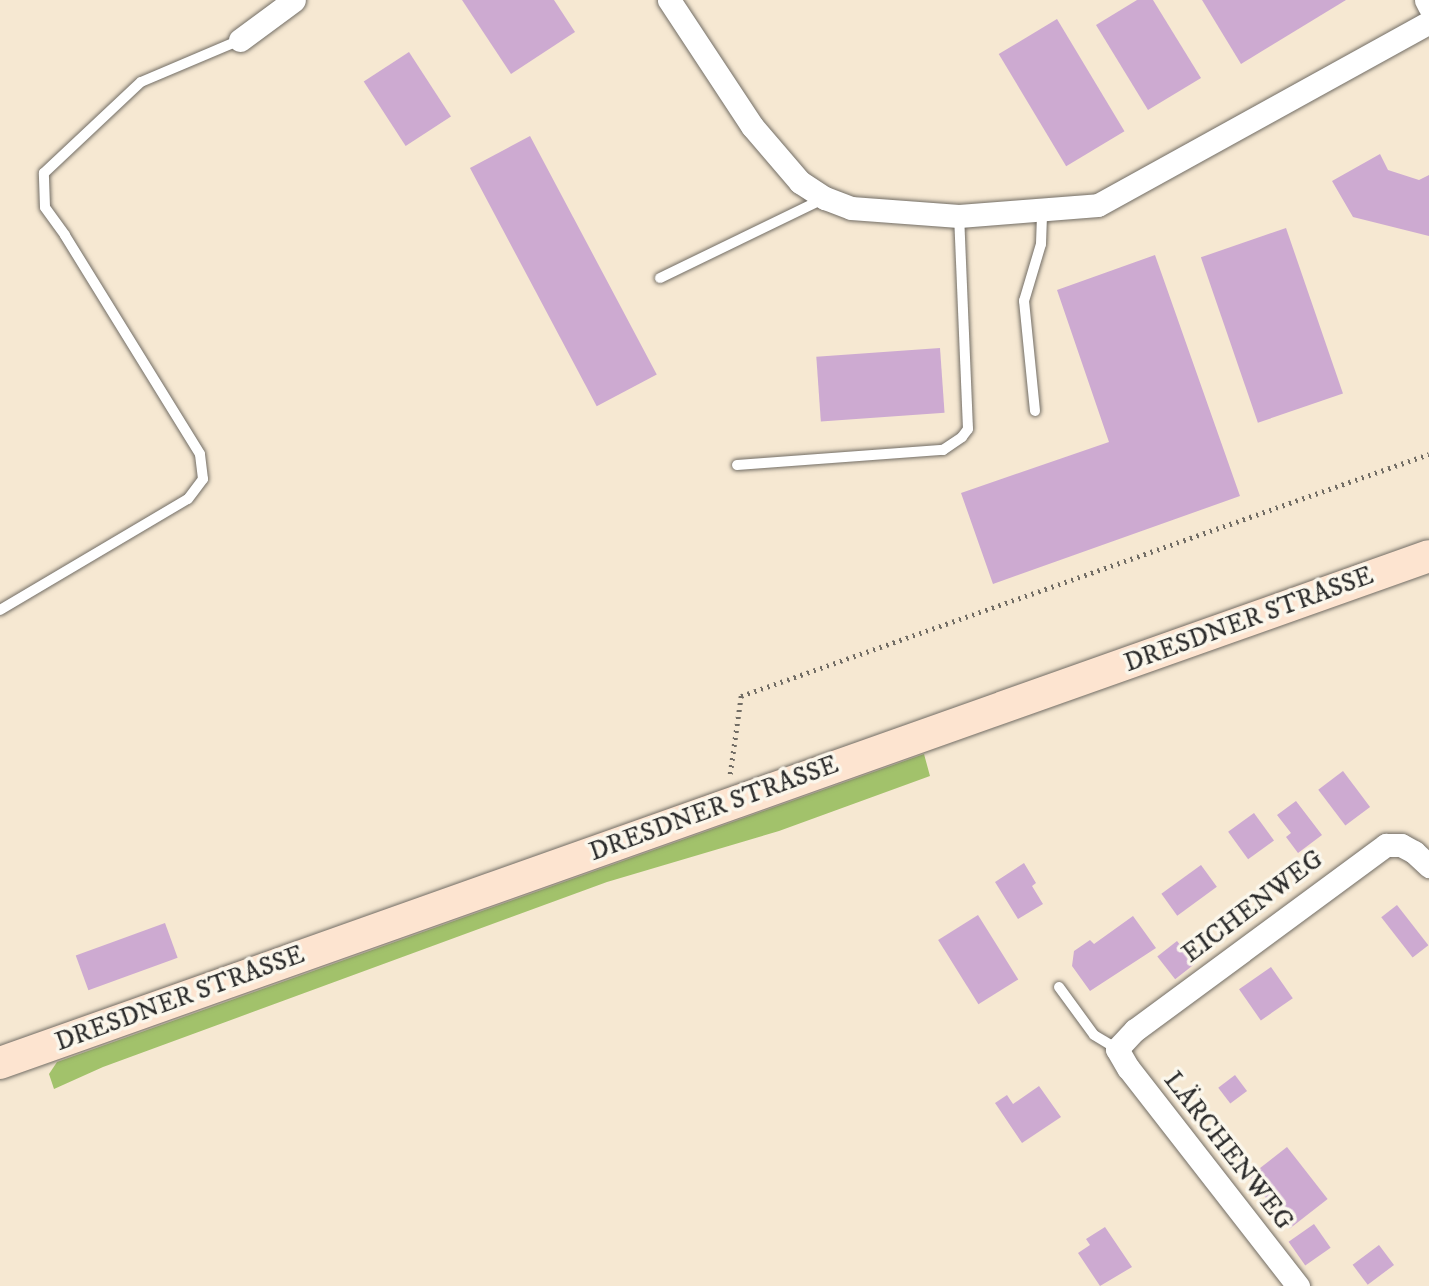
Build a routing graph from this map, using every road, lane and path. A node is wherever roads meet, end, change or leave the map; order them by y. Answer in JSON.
{"nodes":[{"id":1,"x":294,"y":0,"type":"edge"},
{"id":2,"x":669,"y":0,"type":"edge"},
{"id":3,"x":1426,"y":0,"type":"edge"},
{"id":4,"x":1429,"y":6,"type":"edge"},
{"id":5,"x":1429,"y":22,"type":"edge"},
{"id":6,"x":240,"y":40,"type":"joint"},
{"id":7,"x":825,"y":198,"type":"junction"},
{"id":8,"x":1042,"y":209,"type":"junction"},
{"id":9,"x":959,"y":216,"type":"junction"},
{"id":10,"x":660,"y":278,"type":"dead end"},
{"id":11,"x":1035,"y":411,"type":"dead end"},
{"id":12,"x":1429,"y":454,"type":"edge"},
{"id":13,"x":737,"y":465,"type":"dead end"},
{"id":14,"x":1429,"y":556,"type":"edge"},
{"id":15,"x":0,"y":610,"type":"edge"},
{"id":16,"x":734,"y":750,"type":"dead end"},
{"id":17,"x":1429,"y":866,"type":"edge"},
{"id":18,"x":1059,"y":987,"type":"dead end"},
{"id":19,"x":1118,"y":1049,"type":"junction"},
{"id":20,"x":0,"y":1063,"type":"edge"},
{"id":21,"x":1298,"y":1286,"type":"edge"}],
"edges":[{"from":1,"to":6,"type":"street"},
{"from":2,"to":7,"type":"street"},
{"from":3,"to":4,"type":"street"},
{"from":5,"to":8,"type":"street"},
{"from":6,"to":15,"type":"lane"},
{"from":7,"to":9,"type":"street"},
{"from":7,"to":10,"type":"lane"},
{"from":8,"to":9,"type":"street"},
{"from":8,"to":11,"type":"lane"},
{"from":9,"to":13,"type":"lane"},
{"from":12,"to":16,"type":"path"},
{"from":14,"to":20,"type":"main road","name":"DRESDNER STRASSE"},
{"from":17,"to":19,"type":"street","name":"EICHENWEG"},
{"from":18,"to":19,"type":"lane"},
{"from":19,"to":21,"type":"street","name":"LÄRCHENWEG"}]}
